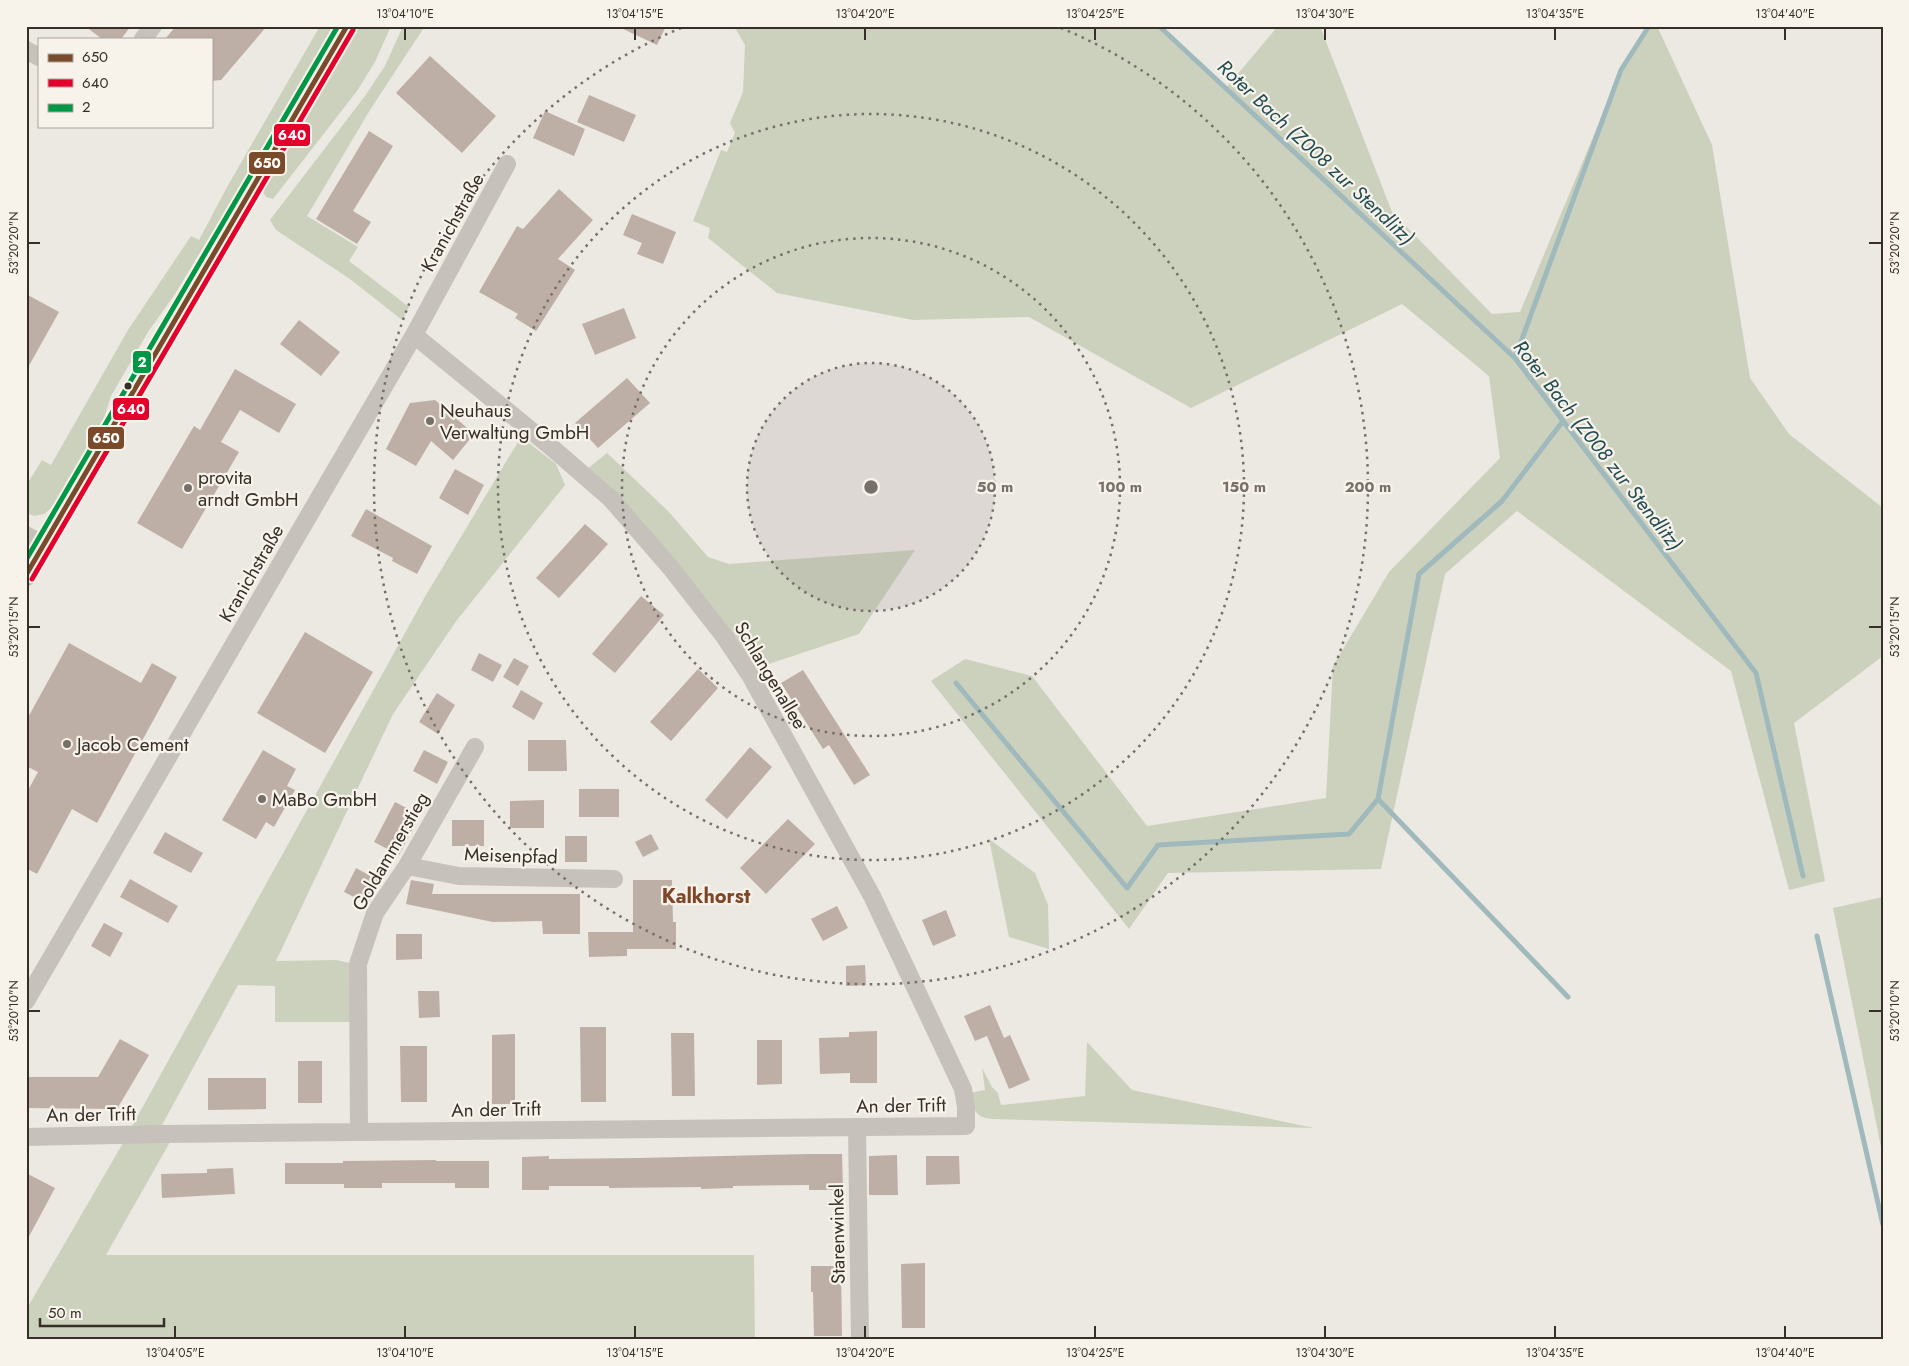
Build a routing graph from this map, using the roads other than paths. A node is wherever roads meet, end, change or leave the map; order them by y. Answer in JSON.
{"nodes":[{"id":1,"x":153,"y":26,"type":"edge"},
{"id":2,"x":347,"y":26,"type":"edge"},
{"id":3,"x":144,"y":38,"type":"edge"},
{"id":4,"x":26,"y":50,"type":"edge"},
{"id":5,"x":38,"y":56,"type":"edge"},
{"id":6,"x":508,"y":164,"type":"dead end"},
{"id":7,"x":414,"y":335,"type":"junction"},
{"id":8,"x":35,"y":540,"type":"edge"},
{"id":9,"x":26,"y":575,"type":"edge"},
{"id":10,"x":475,"y":747,"type":"dead end"},
{"id":11,"x":407,"y":866,"type":"junction"},
{"id":12,"x":614,"y":879,"type":"dead end"},
{"id":13,"x":26,"y":1001,"type":"edge"},
{"id":14,"x":966,"y":1126,"type":"joint"},
{"id":15,"x":857,"y":1127,"type":"junction"},
{"id":16,"x":360,"y":1132,"type":"junction"},
{"id":17,"x":26,"y":1137,"type":"edge"},
{"id":18,"x":860,"y":1340,"type":"edge"}],
"edges":[{"from":1,"to":3,"type":"street"},
{"from":2,"to":8,"type":"main road"},
{"from":4,"to":5,"type":"street"},
{"from":6,"to":7,"type":"street","name":"Kranichstraße"},
{"from":7,"to":13,"type":"street","name":"Kranichstraße"},
{"from":7,"to":14,"type":"street","name":"Schlangenallee"},
{"from":8,"to":9,"type":"main road"},
{"from":10,"to":11,"type":"street","name":"Goldammerstieg"},
{"from":11,"to":12,"type":"street","name":"Meisenpfad"},
{"from":11,"to":16,"type":"street","name":"Goldammerstieg"},
{"from":14,"to":15,"type":"street","name":"An der Trift"},
{"from":15,"to":16,"type":"street","name":"An der Trift"},
{"from":15,"to":18,"type":"street","name":"Starenwinkel"},
{"from":16,"to":17,"type":"street","name":"An der Trift"}]}
